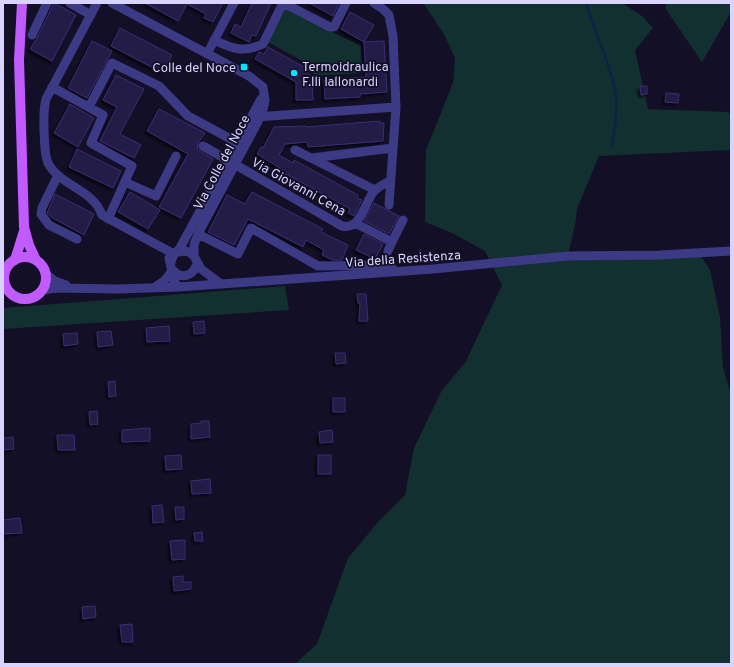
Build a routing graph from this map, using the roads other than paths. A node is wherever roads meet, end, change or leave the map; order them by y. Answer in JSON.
{"nodes":[{"id":1,"x":47,"y":3,"type":"edge"},
{"id":2,"x":70,"y":3,"type":"edge"},
{"id":3,"x":97,"y":3,"type":"edge"},
{"id":4,"x":112,"y":3,"type":"edge"},
{"id":5,"x":234,"y":3,"type":"edge"},
{"id":6,"x":346,"y":3,"type":"edge"},
{"id":7,"x":374,"y":3,"type":"edge"},
{"id":8,"x":22,"y":6,"type":"edge"},
{"id":9,"x":91,"y":15,"type":"junction"},
{"id":10,"x":32,"y":35,"type":"dead end"},
{"id":11,"x":214,"y":40,"type":"junction"},
{"id":12,"x":207,"y":54,"type":"junction"},
{"id":13,"x":52,"y":87,"type":"junction"},
{"id":14,"x":89,"y":107,"type":"junction"},
{"id":15,"x":396,"y":107,"type":"junction"},
{"id":16,"x":256,"y":117,"type":"junction"},
{"id":17,"x":238,"y":143,"type":"junction"},
{"id":18,"x":203,"y":146,"type":"dead end"},
{"id":19,"x":393,"y":148,"type":"junction"},
{"id":20,"x":295,"y":150,"type":"dead end"},
{"id":21,"x":176,"y":156,"type":"dead end"},
{"id":22,"x":312,"y":158,"type":"junction"},
{"id":23,"x":231,"y":163,"type":"junction"},
{"id":24,"x":58,"y":175,"type":"junction"},
{"id":25,"x":390,"y":181,"type":"junction"},
{"id":26,"x":125,"y":182,"type":"junction"},
{"id":27,"x":375,"y":190,"type":"junction"},
{"id":28,"x":389,"y":205,"type":"dead end"},
{"id":29,"x":108,"y":219,"type":"junction"},
{"id":30,"x":403,"y":220,"type":"dead end"},
{"id":31,"x":355,"y":223,"type":"junction"},
{"id":32,"x":24,"y":227,"type":"junction"},
{"id":33,"x":198,"y":234,"type":"junction"},
{"id":34,"x":77,"y":239,"type":"dead end"},
{"id":35,"x":392,"y":242,"type":"junction"},
{"id":36,"x":162,"y":248,"type":"junction"},
{"id":37,"x":388,"y":251,"type":"dead end"},
{"id":38,"x":731,"y":251,"type":"edge"},
{"id":39,"x":177,"y":252,"type":"junction"},
{"id":40,"x":15,"y":260,"type":"junction"},
{"id":41,"x":36,"y":260,"type":"junction"},
{"id":42,"x":195,"y":261,"type":"junction"},
{"id":43,"x":172,"y":266,"type":"junction"},
{"id":44,"x":392,"y":272,"type":"junction"},
{"id":45,"x":46,"y":274,"type":"junction"},
{"id":46,"x":3,"y":278,"type":"edge"},
{"id":47,"x":221,"y":284,"type":"junction"},
{"id":48,"x":192,"y":286,"type":"junction"},
{"id":49,"x":77,"y":287,"type":"junction"},
{"id":50,"x":178,"y":287,"type":"junction"},
{"id":51,"x":154,"y":288,"type":"junction"},
{"id":52,"x":42,"y":290,"type":"junction"},
{"id":53,"x":6,"y":293,"type":"edge"}],
"edges":[{"from":1,"to":10,"type":"street"},
{"from":2,"to":9,"type":"street"},
{"from":3,"to":9,"type":"street"},
{"from":4,"to":12,"type":"street","name":"Via Colle del Noce"},
{"from":5,"to":11,"type":"street"},
{"from":6,"to":11,"type":"street"},
{"from":7,"to":15,"type":"street"},
{"from":8,"to":32,"type":"main road"},
{"from":9,"to":13,"type":"street"},
{"from":11,"to":12,"type":"street"},
{"from":12,"to":16,"type":"street","name":"Via Colle del Noce"},
{"from":13,"to":14,"type":"street"},
{"from":13,"to":24,"type":"street"},
{"from":14,"to":17,"type":"street"},
{"from":14,"to":26,"type":"street"},
{"from":15,"to":16,"type":"street"},
{"from":15,"to":19,"type":"street"},
{"from":16,"to":17,"type":"street","name":"Via Colle del Noce"},
{"from":16,"to":23,"type":"street","name":"Via Colle del Noce"},
{"from":17,"to":23,"type":"street","name":"Via Colle del Noce"},
{"from":18,"to":23,"type":"street","name":"Via Giovanni Cena"},
{"from":19,"to":22,"type":"street"},
{"from":19,"to":25,"type":"street"},
{"from":20,"to":22,"type":"street"},
{"from":21,"to":26,"type":"street"},
{"from":22,"to":27,"type":"street"},
{"from":23,"to":31,"type":"street","name":"Via Giovanni Cena"},
{"from":23,"to":33,"type":"street","name":"Via Colle del Noce"},
{"from":23,"to":39,"type":"street","name":"Via Colle del Noce"},
{"from":24,"to":29,"type":"street"},
{"from":24,"to":34,"type":"street"},
{"from":25,"to":27,"type":"street","name":"Via Giovanni Cena"},
{"from":25,"to":28,"type":"street"},
{"from":26,"to":29,"type":"street"},
{"from":27,"to":31,"type":"street","name":"Via Giovanni Cena"},
{"from":29,"to":36,"type":"street"},
{"from":30,"to":35,"type":"street"},
{"from":31,"to":35,"type":"street"},
{"from":32,"to":40,"type":"main road"},
{"from":32,"to":41,"type":"main road"},
{"from":33,"to":42,"type":"street","name":"Via Colle del Noce"},
{"from":33,"to":44,"type":"street"},
{"from":35,"to":37,"type":"street"},
{"from":36,"to":39,"type":"street"},
{"from":36,"to":43,"type":"street"},
{"from":38,"to":44,"type":"street","name":"Via della Resistenza"},
{"from":39,"to":42,"type":"street"},
{"from":39,"to":43,"type":"street","name":"Via Colle del Noce"},
{"from":40,"to":41,"type":"main road"},
{"from":40,"to":46,"type":"main road"},
{"from":41,"to":45,"type":"main road"},
{"from":42,"to":43,"type":"street"},
{"from":42,"to":47,"type":"street"},
{"from":42,"to":48,"type":"street","name":"Via Colle del Noce"},
{"from":43,"to":50,"type":"street"},
{"from":43,"to":51,"type":"street","name":"Via Colle del Noce"},
{"from":44,"to":47,"type":"street","name":"Via della Resistenza"},
{"from":45,"to":49,"type":"street","name":"Via della Resistenza"},
{"from":45,"to":52,"type":"main road"},
{"from":46,"to":53,"type":"main road"},
{"from":47,"to":48,"type":"street","name":"Via della Resistenza"},
{"from":48,"to":50,"type":"street","name":"Via della Resistenza"},
{"from":49,"to":51,"type":"street","name":"Via della Resistenza"},
{"from":49,"to":52,"type":"street","name":"Via della Resistenza"},
{"from":50,"to":51,"type":"street","name":"Via della Resistenza"},
{"from":52,"to":53,"type":"main road"}]}
